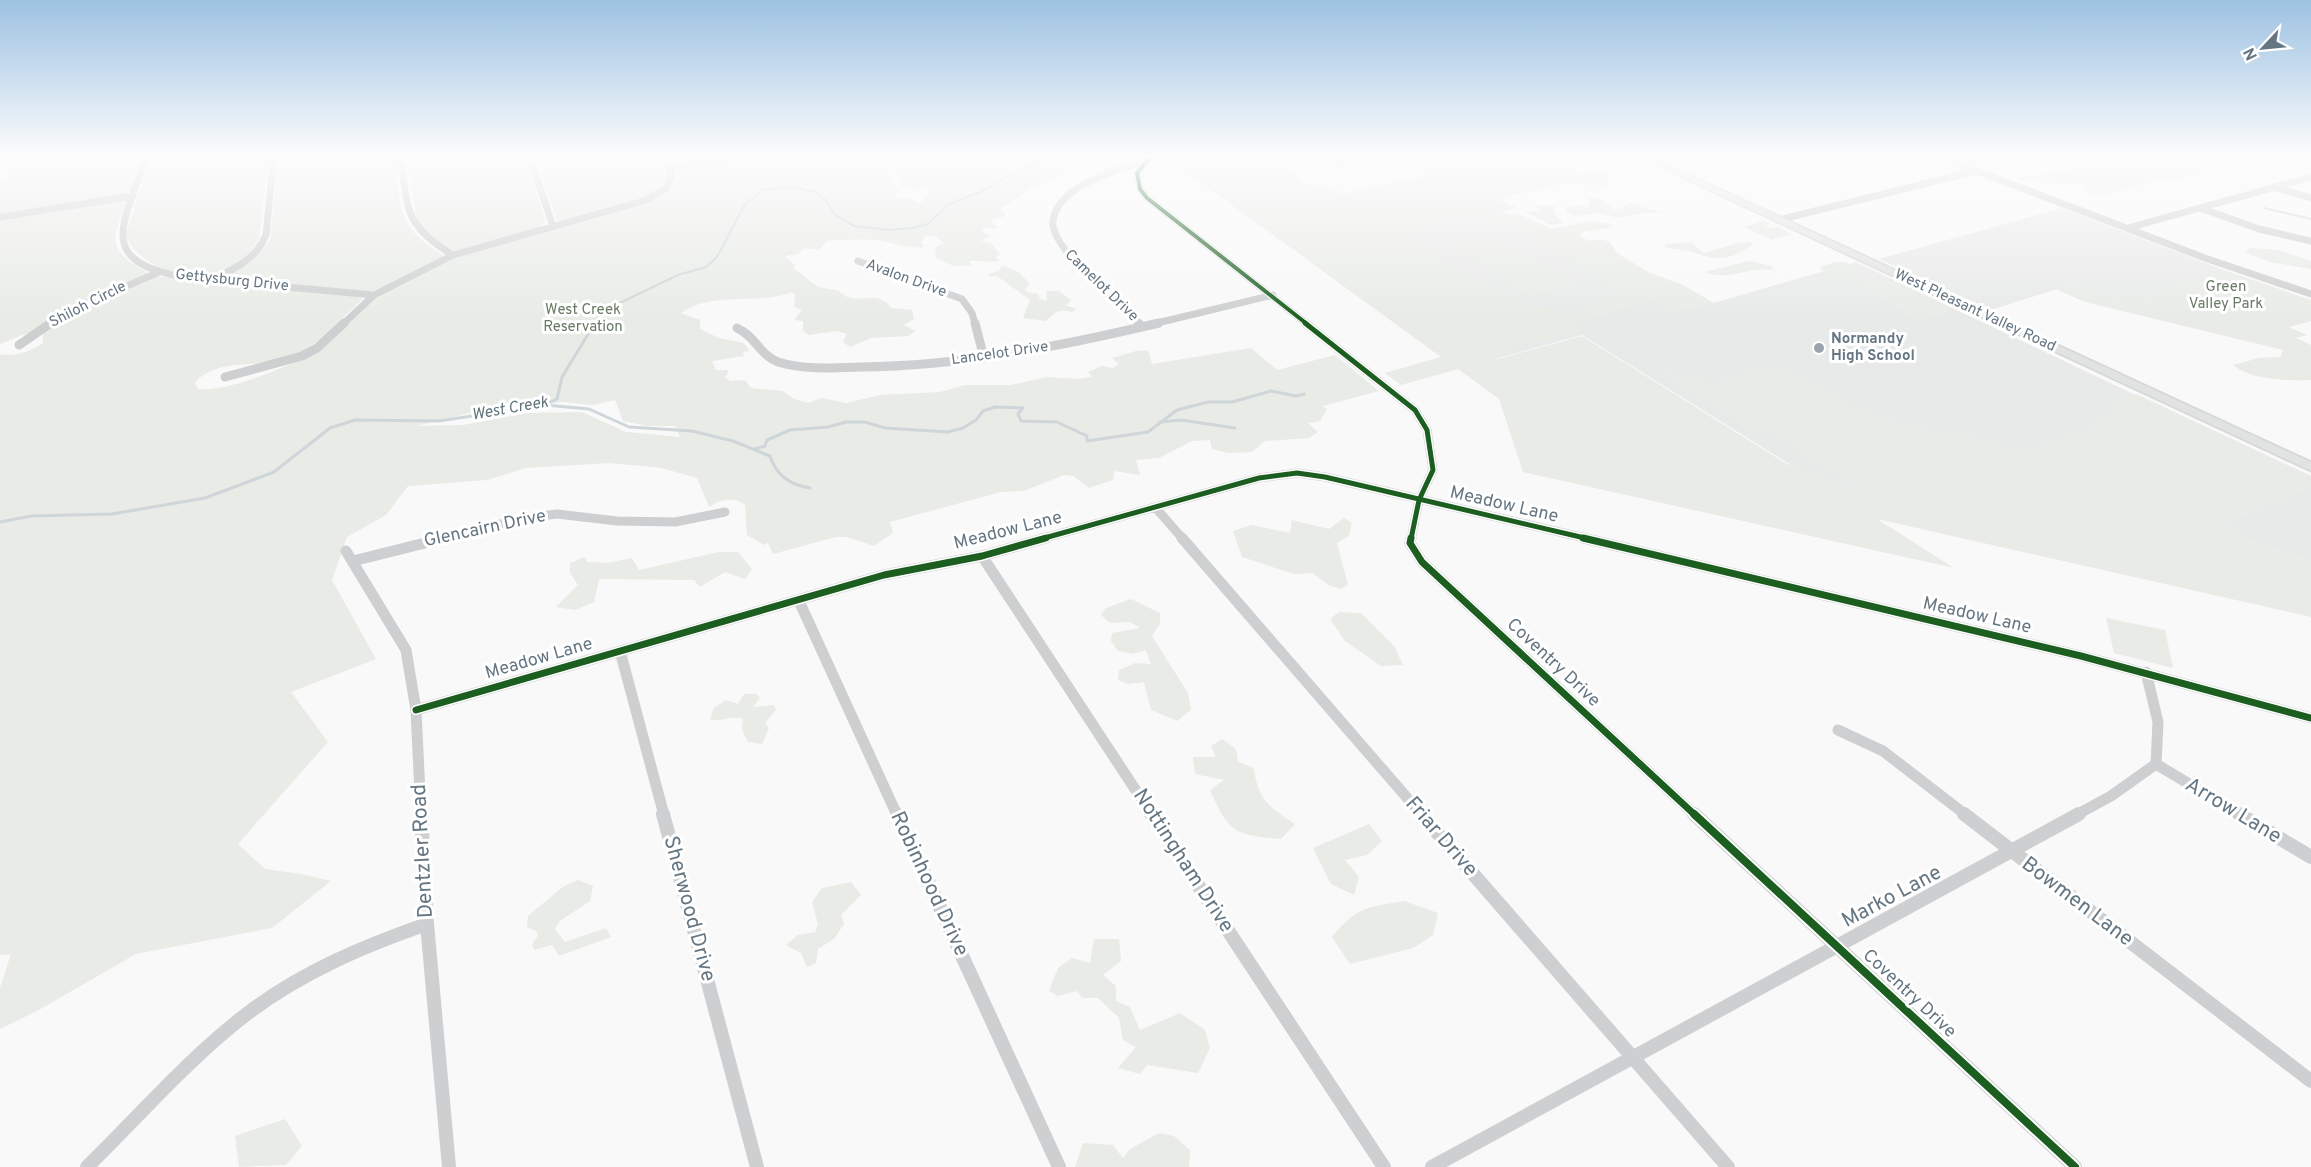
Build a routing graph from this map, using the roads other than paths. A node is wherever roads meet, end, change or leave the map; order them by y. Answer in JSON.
{"nodes":[{"id":1,"x":46,"y":209,"type":"edge"},
{"id":2,"x":129,"y":209,"type":"edge"},
{"id":3,"x":269,"y":209,"type":"edge"},
{"id":4,"x":408,"y":209,"type":"edge"},
{"id":5,"x":548,"y":209,"type":"edge"},
{"id":6,"x":616,"y":209,"type":"edge"},
{"id":7,"x":1057,"y":209,"type":"edge"},
{"id":8,"x":1162,"y":209,"type":"edge"},
{"id":9,"x":1755,"y":209,"type":"edge"},
{"id":10,"x":1821,"y":209,"type":"edge"},
{"id":11,"x":2076,"y":209,"type":"edge"},
{"id":12,"x":2195,"y":209,"type":"edge"},
{"id":13,"x":2204,"y":209,"type":"edge"},
{"id":14,"x":0,"y":217,"type":"edge"},
{"id":15,"x":1778,"y":220,"type":"junction"},
{"id":16,"x":553,"y":226,"type":"junction"},
{"id":17,"x":2127,"y":229,"type":"junction"},
{"id":18,"x":2311,"y":241,"type":"edge"},
{"id":19,"x":453,"y":255,"type":"junction"},
{"id":20,"x":858,"y":261,"type":"dead end"},
{"id":21,"x":159,"y":272,"type":"junction"},
{"id":22,"x":211,"y":280,"type":"junction"},
{"id":23,"x":2311,"y":294,"type":"edge"},
{"id":24,"x":374,"y":295,"type":"junction"},
{"id":25,"x":1273,"y":296,"type":"junction"},
{"id":26,"x":1143,"y":327,"type":"junction"},
{"id":27,"x":737,"y":328,"type":"dead end"},
{"id":28,"x":19,"y":345,"type":"dead end"},
{"id":29,"x":984,"y":358,"type":"junction"},
{"id":30,"x":225,"y":377,"type":"dead end"},
{"id":31,"x":2311,"y":467,"type":"edge"},
{"id":32,"x":1419,"y":500,"type":"junction"},
{"id":33,"x":1155,"y":507,"type":"junction"},
{"id":34,"x":724,"y":512,"type":"dead end"},
{"id":35,"x":350,"y":556,"type":"joint"},
{"id":36,"x":982,"y":556,"type":"junction"},
{"id":37,"x":799,"y":601,"type":"junction"},
{"id":38,"x":620,"y":651,"type":"junction"},
{"id":39,"x":2146,"y":672,"type":"junction"},
{"id":40,"x":416,"y":710,"type":"junction"},
{"id":41,"x":2311,"y":718,"type":"edge"},
{"id":42,"x":1838,"y":730,"type":"dead end"},
{"id":43,"x":2156,"y":765,"type":"junction"},
{"id":44,"x":2011,"y":851,"type":"junction"},
{"id":45,"x":2311,"y":857,"type":"edge"},
{"id":46,"x":427,"y":924,"type":"junction"},
{"id":47,"x":1835,"y":946,"type":"junction"},
{"id":48,"x":1633,"y":1059,"type":"junction"},
{"id":49,"x":2311,"y":1080,"type":"edge"},
{"id":50,"x":87,"y":1167,"type":"edge"},
{"id":51,"x":449,"y":1167,"type":"edge"},
{"id":52,"x":757,"y":1167,"type":"edge"},
{"id":53,"x":1059,"y":1167,"type":"edge"},
{"id":54,"x":1384,"y":1167,"type":"edge"},
{"id":55,"x":1432,"y":1167,"type":"edge"},
{"id":56,"x":1728,"y":1167,"type":"edge"},
{"id":57,"x":2076,"y":1167,"type":"edge"}],
"edges":[{"from":1,"to":14,"type":"street"},
{"from":2,"to":21,"type":"street","name":"Gettysburg Drive"},
{"from":3,"to":22,"type":"street"},
{"from":4,"to":19,"type":"street"},
{"from":5,"to":16,"type":"street"},
{"from":6,"to":16,"type":"street"},
{"from":7,"to":26,"type":"street","name":"Camelot Drive"},
{"from":8,"to":25,"type":"street","name":"Coventry Drive"},
{"from":9,"to":15,"type":"main road","name":"West Pleasant Valley Road"},
{"from":10,"to":15,"type":"street"},
{"from":11,"to":17,"type":"street"},
{"from":12,"to":17,"type":"street"},
{"from":13,"to":18,"type":"street"},
{"from":15,"to":31,"type":"main road","name":"West Pleasant Valley Road"},
{"from":16,"to":19,"type":"street"},
{"from":17,"to":23,"type":"street"},
{"from":19,"to":24,"type":"street"},
{"from":20,"to":29,"type":"street","name":"Avalon Drive"},
{"from":21,"to":22,"type":"street","name":"Gettysburg Drive"},
{"from":21,"to":28,"type":"street","name":"Shiloh Circle"},
{"from":22,"to":24,"type":"street","name":"Gettysburg Drive"},
{"from":24,"to":30,"type":"street"},
{"from":25,"to":26,"type":"street","name":"Lancelot Drive"},
{"from":25,"to":32,"type":"street","name":"Coventry Drive"},
{"from":26,"to":29,"type":"street","name":"Lancelot Drive"},
{"from":27,"to":29,"type":"street","name":"Lancelot Drive"},
{"from":32,"to":33,"type":"street","name":"Meadow Lane"},
{"from":32,"to":39,"type":"street","name":"Meadow Lane"},
{"from":32,"to":47,"type":"street","name":"Coventry Drive"},
{"from":33,"to":36,"type":"street","name":"Meadow Lane"},
{"from":33,"to":48,"type":"street","name":"Friar Drive"},
{"from":34,"to":35,"type":"street","name":"Glencairn Drive"},
{"from":35,"to":40,"type":"street","name":"Dentzler Road"},
{"from":36,"to":37,"type":"street","name":"Meadow Lane"},
{"from":36,"to":54,"type":"street","name":"Nottingham Drive"},
{"from":37,"to":38,"type":"street","name":"Meadow Lane"},
{"from":37,"to":53,"type":"street","name":"Robinhood Drive"},
{"from":38,"to":40,"type":"street","name":"Meadow Lane"},
{"from":38,"to":52,"type":"street","name":"Sherwood Drive"},
{"from":39,"to":41,"type":"street","name":"Meadow Lane"},
{"from":39,"to":43,"type":"street"},
{"from":40,"to":46,"type":"street","name":"Dentzler Road"},
{"from":42,"to":44,"type":"street","name":"Bowmen Lane"},
{"from":43,"to":44,"type":"street","name":"Marko Lane"},
{"from":43,"to":45,"type":"street","name":"Arrow Lane"},
{"from":44,"to":47,"type":"street","name":"Marko Lane"},
{"from":44,"to":49,"type":"street","name":"Bowmen Lane"},
{"from":46,"to":50,"type":"street"},
{"from":46,"to":51,"type":"street","name":"Dentzler Road"},
{"from":47,"to":48,"type":"street","name":"Marko Lane"},
{"from":47,"to":57,"type":"street","name":"Coventry Drive"},
{"from":48,"to":55,"type":"street","name":"Marko Lane"},
{"from":48,"to":56,"type":"street","name":"Friar Drive"}]}
